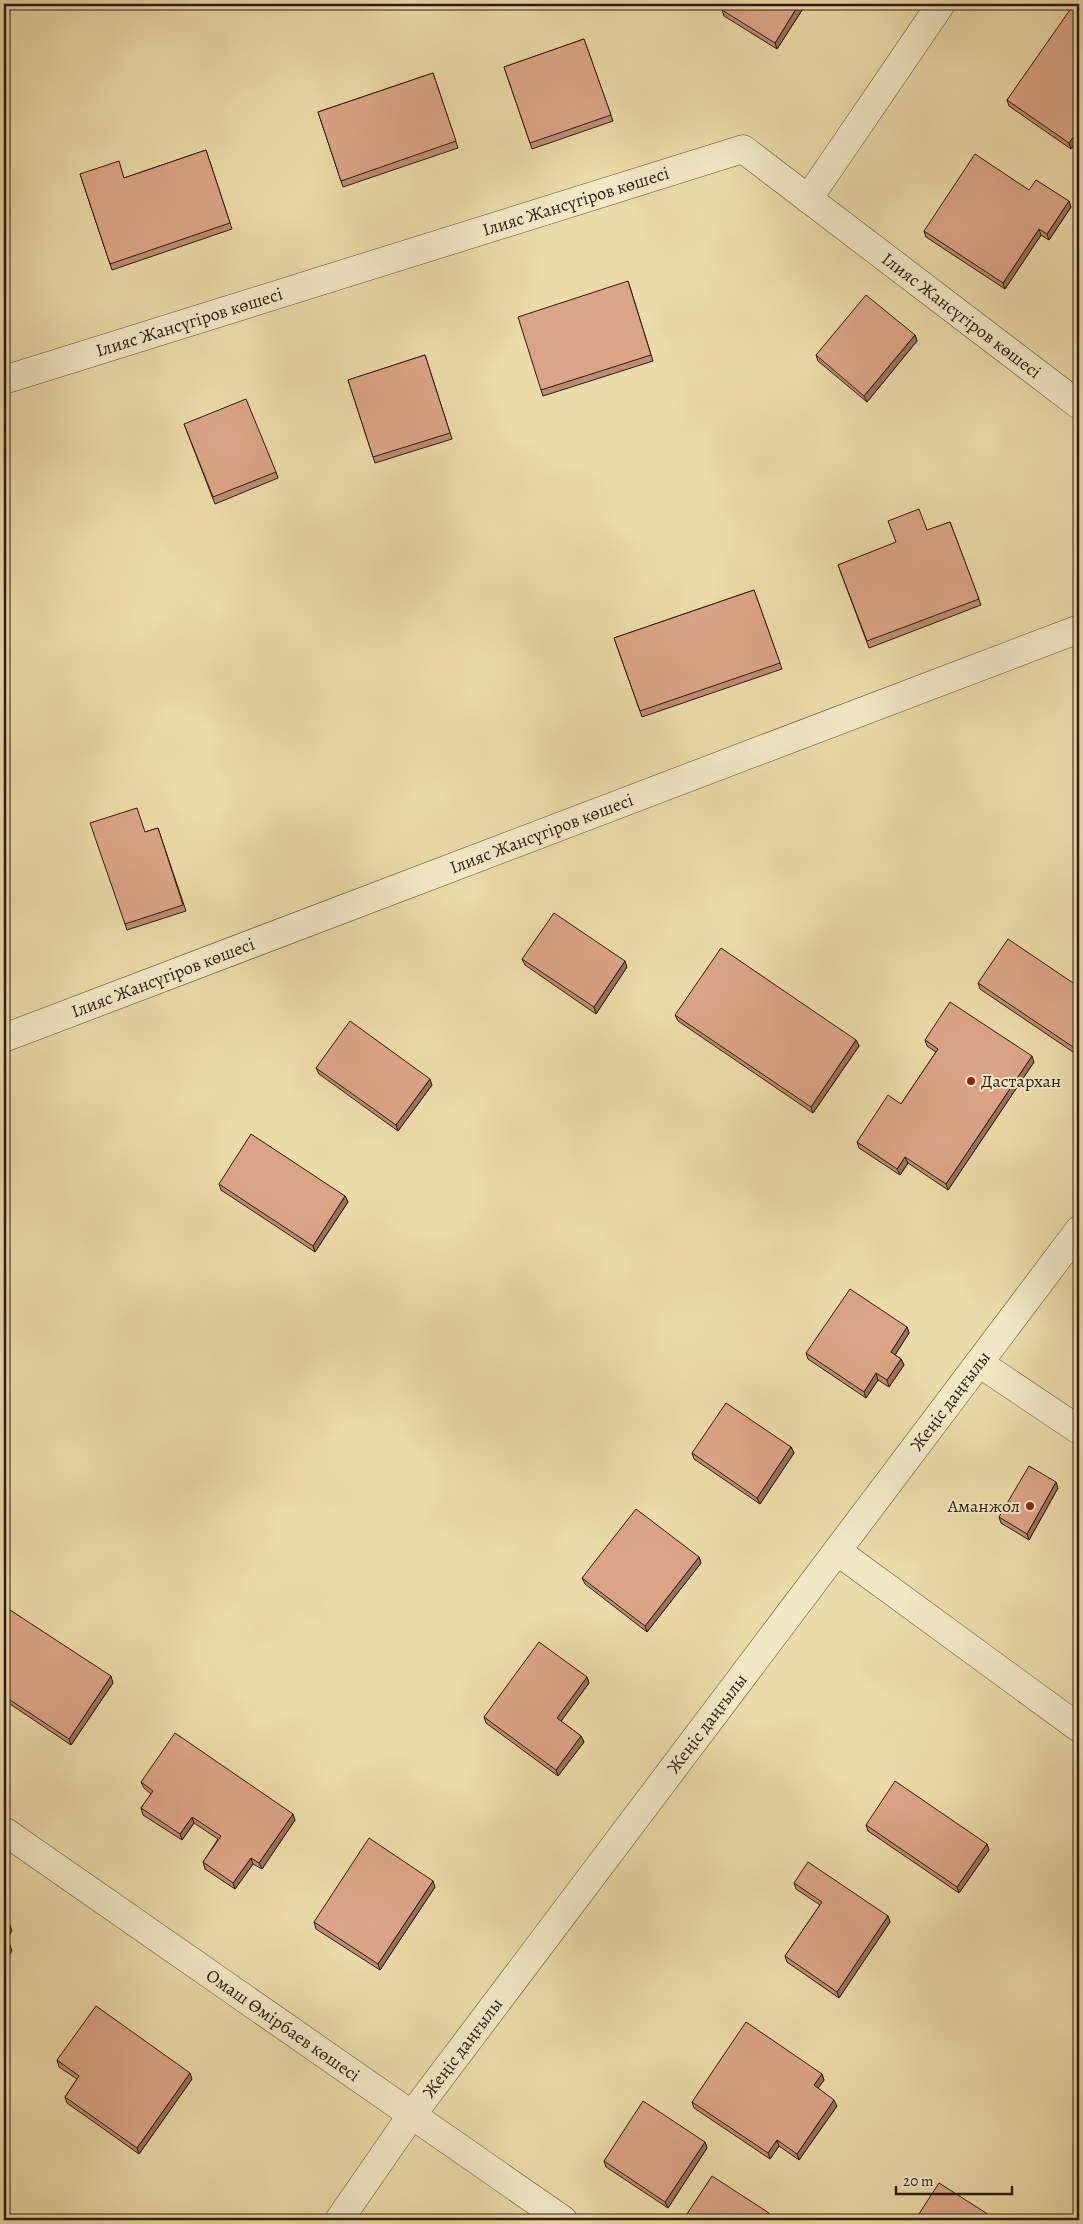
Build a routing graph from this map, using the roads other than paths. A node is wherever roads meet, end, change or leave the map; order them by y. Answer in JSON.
{"nodes":[{"id":1,"x":941,"y":4,"type":"edge"},
{"id":2,"x":808,"y":199,"type":"junction"},
{"id":3,"x":4,"y":380,"type":"edge"},
{"id":4,"x":1079,"y":405,"type":"edge"},
{"id":5,"x":1079,"y":629,"type":"edge"},
{"id":6,"x":4,"y":1038,"type":"edge"},
{"id":7,"x":1079,"y":1230,"type":"edge"},
{"id":8,"x":979,"y":1363,"type":"junction"},
{"id":9,"x":1079,"y":1430,"type":"edge"},
{"id":10,"x":837,"y":1551,"type":"junction"},
{"id":11,"x":1079,"y":1728,"type":"edge"},
{"id":12,"x":4,"y":1831,"type":"edge"},
{"id":13,"x":411,"y":2116,"type":"junction"},
{"id":14,"x":339,"y":2220,"type":"edge"},
{"id":15,"x":562,"y":2220,"type":"edge"}],
"edges":[{"from":1,"to":2,"type":"street"},
{"from":2,"to":3,"type":"street","name":"Ілияс Жансүгіров көшесі"},
{"from":2,"to":4,"type":"street","name":"Ілияс Жансүгіров көшесі"},
{"from":5,"to":6,"type":"street","name":"Ілияс Жансүгіров көшесі"},
{"from":7,"to":8,"type":"street","name":"Жеңіс даңғылы"},
{"from":8,"to":9,"type":"street"},
{"from":8,"to":10,"type":"street","name":"Жеңіс даңғылы"},
{"from":10,"to":11,"type":"street"},
{"from":10,"to":13,"type":"street","name":"Жеңіс даңғылы"},
{"from":12,"to":13,"type":"street","name":"Омаш Өмірбаев көшесі"},
{"from":13,"to":14,"type":"street","name":"Жеңіс даңғылы"},
{"from":13,"to":15,"type":"street","name":"Омаш Өмірбаев көшесі"}]}
